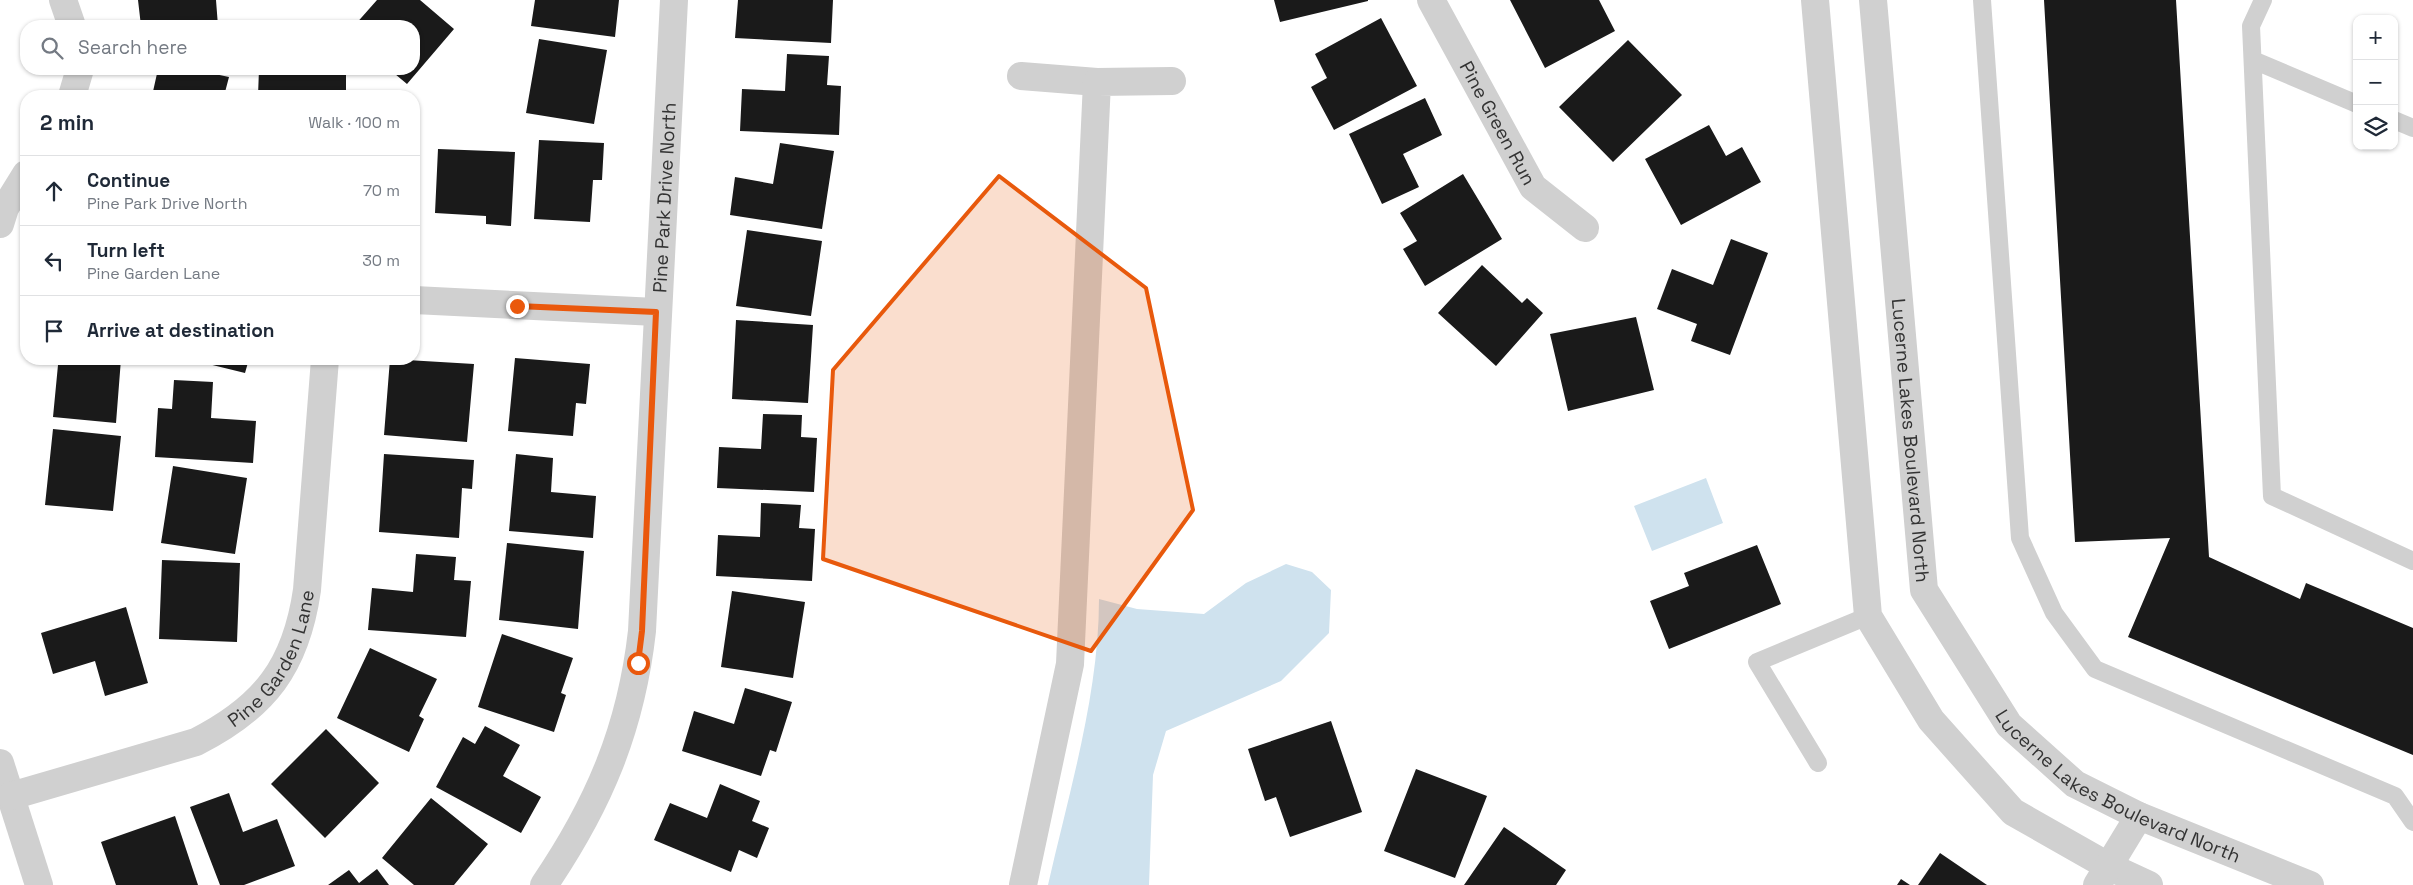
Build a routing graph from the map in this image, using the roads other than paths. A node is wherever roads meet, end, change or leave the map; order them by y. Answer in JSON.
{"nodes":[{"id":1,"x":63,"y":0,"type":"edge"},
{"id":2,"x":674,"y":0,"type":"edge"},
{"id":3,"x":1431,"y":0,"type":"edge"},
{"id":4,"x":1815,"y":0,"type":"edge"},
{"id":5,"x":1872,"y":0,"type":"edge"},
{"id":6,"x":1982,"y":0,"type":"edge"},
{"id":7,"x":2263,"y":0,"type":"edge"},
{"id":8,"x":70,"y":20,"type":"edge"},
{"id":9,"x":2253,"y":60,"type":"junction"},
{"id":10,"x":78,"y":75,"type":"edge"},
{"id":11,"x":1021,"y":76,"type":"dead end"},
{"id":12,"x":1172,"y":81,"type":"dead end"},
{"id":13,"x":1097,"y":82,"type":"junction"},
{"id":14,"x":74,"y":90,"type":"edge"},
{"id":15,"x":2353,"y":102,"type":"edge"},
{"id":16,"x":2398,"y":122,"type":"edge"},
{"id":17,"x":2413,"y":128,"type":"edge"},
{"id":18,"x":20,"y":184,"type":"edge"},
{"id":19,"x":0,"y":224,"type":"edge"},
{"id":20,"x":1585,"y":228,"type":"dead end"},
{"id":21,"x":420,"y":300,"type":"edge"},
{"id":22,"x":656,"y":312,"type":"junction"},
{"id":23,"x":325,"y":365,"type":"edge"},
{"id":24,"x":2413,"y":561,"type":"edge"},
{"id":25,"x":1868,"y":616,"type":"junction"},
{"id":26,"x":0,"y":763,"type":"edge"},
{"id":27,"x":1818,"y":763,"type":"dead end"},
{"id":28,"x":11,"y":796,"type":"junction"},
{"id":29,"x":2139,"y":816,"type":"junction"},
{"id":30,"x":2413,"y":822,"type":"edge"},
{"id":31,"x":2102,"y":876,"type":"edge"},
{"id":32,"x":39,"y":885,"type":"edge"},
{"id":33,"x":544,"y":885,"type":"edge"},
{"id":34,"x":1024,"y":885,"type":"edge"},
{"id":35,"x":2149,"y":885,"type":"edge"},
{"id":36,"x":2310,"y":885,"type":"edge"}],
"edges":[{"from":1,"to":8,"type":"street"},
{"from":2,"to":22,"type":"street","name":"Pine Park Drive North"},
{"from":3,"to":20,"type":"street","name":"Pine Green Run"},
{"from":4,"to":25,"type":"street"},
{"from":5,"to":29,"type":"street","name":"Lucerne Lakes Boulevard North"},
{"from":6,"to":30,"type":"lane"},
{"from":7,"to":9,"type":"lane"},
{"from":9,"to":15,"type":"lane"},
{"from":9,"to":24,"type":"lane"},
{"from":10,"to":14,"type":"street"},
{"from":11,"to":13,"type":"street"},
{"from":12,"to":13,"type":"street"},
{"from":13,"to":34,"type":"street"},
{"from":16,"to":17,"type":"lane"},
{"from":18,"to":19,"type":"street"},
{"from":21,"to":22,"type":"street"},
{"from":22,"to":33,"type":"street","name":"Pine Park Drive North"},
{"from":23,"to":28,"type":"street","name":"Pine Garden Lane"},
{"from":25,"to":27,"type":"lane"},
{"from":25,"to":31,"type":"street"},
{"from":26,"to":28,"type":"street"},
{"from":28,"to":32,"type":"street"},
{"from":29,"to":31,"type":"street"},
{"from":29,"to":36,"type":"street","name":"Lucerne Lakes Boulevard North"},
{"from":31,"to":35,"type":"street"}]}
